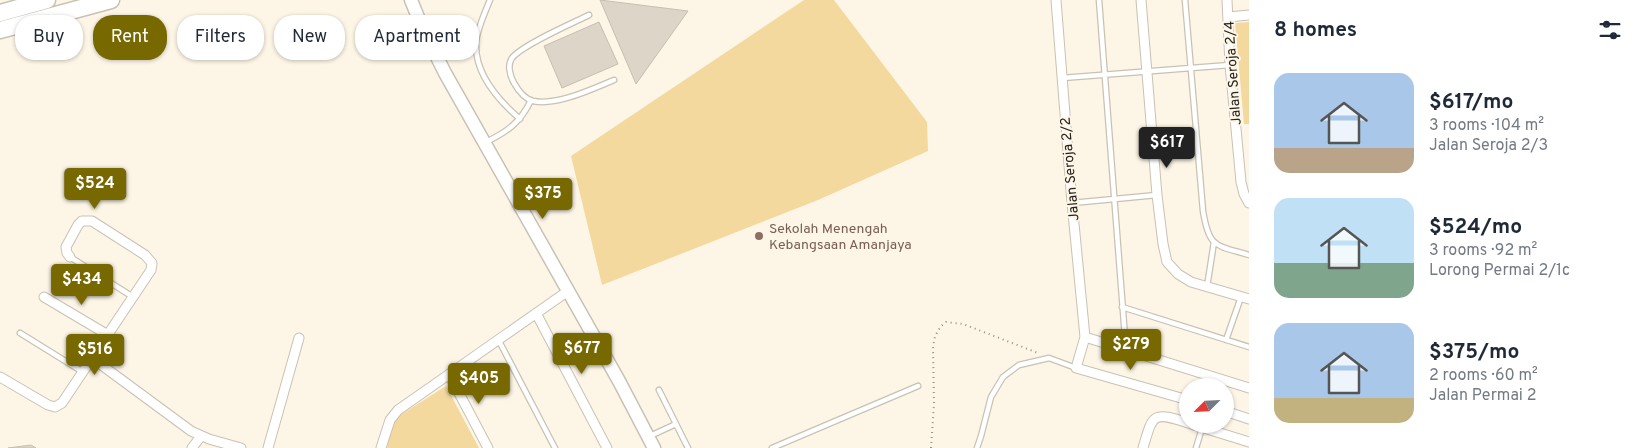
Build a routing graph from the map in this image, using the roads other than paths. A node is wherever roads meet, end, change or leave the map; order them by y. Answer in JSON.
{"nodes":[{"id":1,"x":47,"y":0,"type":"edge"},
{"id":2,"x":111,"y":0,"type":"edge"},
{"id":3,"x":412,"y":0,"type":"edge"},
{"id":4,"x":490,"y":0,"type":"edge"},
{"id":5,"x":1056,"y":0,"type":"edge"},
{"id":6,"x":1099,"y":0,"type":"edge"},
{"id":7,"x":1141,"y":0,"type":"edge"},
{"id":8,"x":1185,"y":0,"type":"edge"},
{"id":9,"x":1227,"y":0,"type":"edge"},
{"id":10,"x":0,"y":12,"type":"edge"},
{"id":11,"x":590,"y":15,"type":"dead end"},
{"id":12,"x":1249,"y":15,"type":"edge"},
{"id":13,"x":1228,"y":17,"type":"junction"},
{"id":14,"x":0,"y":30,"type":"edge"},
{"id":15,"x":1230,"y":65,"type":"junction"},
{"id":16,"x":1190,"y":68,"type":"junction"},
{"id":17,"x":1147,"y":72,"type":"junction"},
{"id":18,"x":1105,"y":75,"type":"junction"},
{"id":19,"x":1062,"y":78,"type":"junction"},
{"id":20,"x":614,"y":80,"type":"dead end"},
{"id":21,"x":531,"y":100,"type":"junction"},
{"id":22,"x":520,"y":119,"type":"junction"},
{"id":23,"x":484,"y":143,"type":"junction"},
{"id":24,"x":1157,"y":195,"type":"junction"},
{"id":25,"x":1114,"y":199,"type":"junction"},
{"id":26,"x":1072,"y":203,"type":"junction"},
{"id":27,"x":1249,"y":203,"type":"edge"},
{"id":28,"x":1214,"y":242,"type":"junction"},
{"id":29,"x":1249,"y":255,"type":"edge"},
{"id":30,"x":70,"y":256,"type":"joint"},
{"id":31,"x":1207,"y":287,"type":"junction"},
{"id":32,"x":568,"y":290,"type":"junction"},
{"id":33,"x":44,"y":297,"type":"dead end"},
{"id":34,"x":133,"y":297,"type":"junction"},
{"id":35,"x":1245,"y":298,"type":"edge"},
{"id":36,"x":1122,"y":308,"type":"junction"},
{"id":37,"x":536,"y":313,"type":"junction"},
{"id":38,"x":20,"y":333,"type":"dead end"},
{"id":39,"x":108,"y":335,"type":"junction"},
{"id":40,"x":1085,"y":337,"type":"junction"},
{"id":41,"x":299,"y":338,"type":"dead end"},
{"id":42,"x":498,"y":340,"type":"junction"},
{"id":43,"x":1226,"y":340,"type":"junction"},
{"id":44,"x":1249,"y":347,"type":"edge"},
{"id":45,"x":1126,"y":350,"type":"junction"},
{"id":46,"x":92,"y":358,"type":"junction"},
{"id":47,"x":1076,"y":368,"type":"junction"},
{"id":48,"x":83,"y":372,"type":"junction"},
{"id":49,"x":450,"y":374,"type":"junction"},
{"id":50,"x":0,"y":377,"type":"edge"},
{"id":51,"x":918,"y":386,"type":"dead end"},
{"id":52,"x":1249,"y":388,"type":"edge"},
{"id":53,"x":659,"y":390,"type":"dead end"},
{"id":54,"x":1179,"y":397,"type":"edge"},
{"id":55,"x":1234,"y":415,"type":"edge"},
{"id":56,"x":1249,"y":419,"type":"edge"},
{"id":57,"x":1179,"y":420,"type":"edge"},
{"id":58,"x":676,"y":424,"type":"junction"},
{"id":59,"x":1200,"y":433,"type":"edge"},
{"id":60,"x":1221,"y":433,"type":"edge"},
{"id":61,"x":201,"y":436,"type":"junction"},
{"id":62,"x":651,"y":442,"type":"edge"},
{"id":63,"x":1249,"y":442,"type":"edge"},
{"id":64,"x":192,"y":448,"type":"edge"},
{"id":65,"x":240,"y":448,"type":"edge"},
{"id":66,"x":268,"y":448,"type":"edge"},
{"id":67,"x":381,"y":448,"type":"edge"},
{"id":68,"x":488,"y":448,"type":"edge"},
{"id":69,"x":555,"y":448,"type":"edge"},
{"id":70,"x":607,"y":448,"type":"edge"},
{"id":71,"x":688,"y":448,"type":"edge"},
{"id":72,"x":772,"y":448,"type":"edge"},
{"id":73,"x":977,"y":448,"type":"edge"},
{"id":74,"x":1143,"y":448,"type":"edge"},
{"id":75,"x":1196,"y":448,"type":"edge"}],
"edges":[{"from":1,"to":10,"type":"highway"},
{"from":2,"to":14,"type":"highway"},
{"from":3,"to":23,"type":"main road"},
{"from":4,"to":22,"type":"lane"},
{"from":5,"to":19,"type":"street","name":"Jalan Seroja 2/2"},
{"from":6,"to":18,"type":"lane"},
{"from":7,"to":17,"type":"street"},
{"from":8,"to":16,"type":"lane"},
{"from":9,"to":13,"type":"street","name":"Jalan Seroja 2/4"},
{"from":11,"to":21,"type":"lane"},
{"from":12,"to":13,"type":"street"},
{"from":13,"to":15,"type":"street","name":"Jalan Seroja 2/4"},
{"from":15,"to":16,"type":"lane"},
{"from":15,"to":27,"type":"street","name":"Jalan Seroja 2/4"},
{"from":16,"to":17,"type":"lane"},
{"from":16,"to":28,"type":"lane"},
{"from":17,"to":18,"type":"lane"},
{"from":17,"to":24,"type":"street"},
{"from":18,"to":19,"type":"lane"},
{"from":18,"to":25,"type":"lane"},
{"from":19,"to":26,"type":"street","name":"Jalan Seroja 2/2"},
{"from":20,"to":21,"type":"lane"},
{"from":21,"to":22,"type":"lane"},
{"from":22,"to":23,"type":"lane"},
{"from":23,"to":32,"type":"main road"},
{"from":24,"to":25,"type":"lane"},
{"from":24,"to":31,"type":"street"},
{"from":25,"to":26,"type":"lane"},
{"from":25,"to":36,"type":"lane"},
{"from":26,"to":40,"type":"street","name":"Jalan Seroja 2/2"},
{"from":28,"to":29,"type":"lane"},
{"from":28,"to":31,"type":"lane"},
{"from":30,"to":34,"type":"lane"},
{"from":30,"to":34,"type":"street"},
{"from":31,"to":35,"type":"street"},
{"from":32,"to":37,"type":"street"},
{"from":32,"to":62,"type":"main road"},
{"from":33,"to":39,"type":"street"},
{"from":34,"to":39,"type":"street"},
{"from":35,"to":43,"type":"lane"},
{"from":36,"to":43,"type":"lane"},
{"from":36,"to":45,"type":"lane"},
{"from":37,"to":42,"type":"street"},
{"from":37,"to":70,"type":"street"},
{"from":38,"to":48,"type":"lane"},
{"from":39,"to":46,"type":"street"},
{"from":40,"to":45,"type":"street"},
{"from":40,"to":47,"type":"street"},
{"from":41,"to":66,"type":"street"},
{"from":42,"to":49,"type":"street"},
{"from":42,"to":69,"type":"lane"},
{"from":43,"to":44,"type":"lane"},
{"from":45,"to":52,"type":"street"},
{"from":46,"to":48,"type":"street"},
{"from":46,"to":61,"type":"street"},
{"from":47,"to":54,"type":"street"},
{"from":47,"to":73,"type":"lane"},
{"from":48,"to":50,"type":"street"},
{"from":49,"to":67,"type":"street"},
{"from":49,"to":68,"type":"street"},
{"from":51,"to":72,"type":"lane"},
{"from":53,"to":58,"type":"lane"},
{"from":55,"to":56,"type":"street"},
{"from":57,"to":74,"type":"street"},
{"from":58,"to":62,"type":"lane"},
{"from":58,"to":71,"type":"lane"},
{"from":59,"to":75,"type":"lane"},
{"from":60,"to":63,"type":"street"},
{"from":61,"to":64,"type":"street"},
{"from":61,"to":65,"type":"street"}]}
